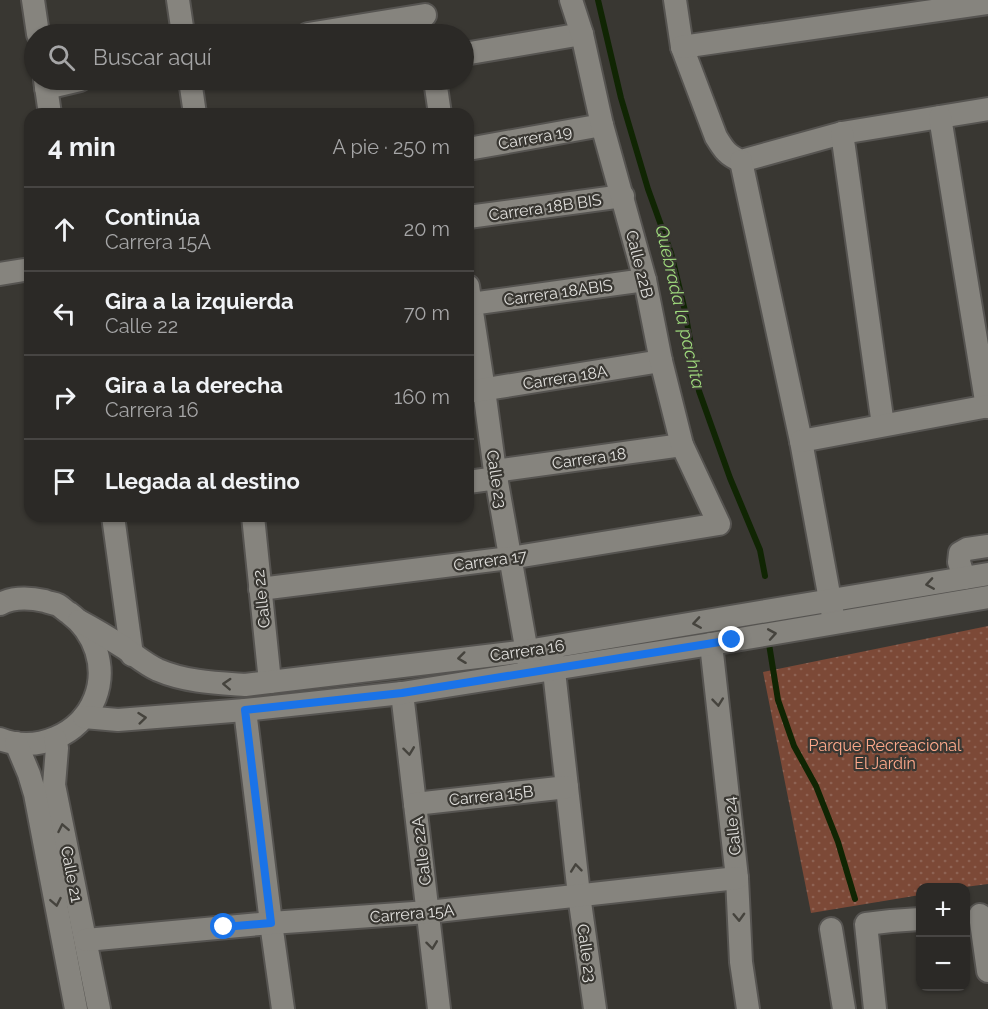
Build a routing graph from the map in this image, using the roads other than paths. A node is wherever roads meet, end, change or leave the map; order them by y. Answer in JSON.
{"nodes":[{"id":1,"x":33,"y":0,"type":"edge"},
{"id":2,"x":178,"y":0,"type":"edge"},
{"id":3,"x":571,"y":0,"type":"edge"},
{"id":4,"x":675,"y":0,"type":"edge"},
{"id":5,"x":988,"y":3,"type":"edge"},
{"id":6,"x":425,"y":17,"type":"edge"},
{"id":7,"x":37,"y":24,"type":"edge"},
{"id":8,"x":182,"y":24,"type":"edge"},
{"id":9,"x":377,"y":24,"type":"edge"},
{"id":10,"x":582,"y":34,"type":"junction"},
{"id":11,"x":682,"y":47,"type":"junction"},
{"id":12,"x":474,"y":52,"type":"edge"},
{"id":13,"x":46,"y":90,"type":"edge"},
{"id":14,"x":191,"y":90,"type":"edge"},
{"id":15,"x":436,"y":90,"type":"edge"},
{"id":16,"x":49,"y":108,"type":"edge"},
{"id":17,"x":194,"y":108,"type":"edge"},
{"id":18,"x":439,"y":108,"type":"edge"},
{"id":19,"x":988,"y":109,"type":"edge"},
{"id":20,"x":940,"y":117,"type":"junction"},
{"id":21,"x":602,"y":125,"type":"junction"},
{"id":22,"x":842,"y":133,"type":"junction"},
{"id":23,"x":474,"y":147,"type":"edge"},
{"id":24,"x":741,"y":160,"type":"junction"},
{"id":25,"x":623,"y":196,"type":"junction"},
{"id":26,"x":474,"y":216,"type":"edge"},
{"id":27,"x":24,"y":270,"type":"edge"},
{"id":28,"x":0,"y":274,"type":"edge"},
{"id":29,"x":645,"y":280,"type":"junction"},
{"id":30,"x":474,"y":295,"type":"edge"},
{"id":31,"x":474,"y":359,"type":"edge"},
{"id":32,"x":661,"y":361,"type":"junction"},
{"id":33,"x":476,"y":391,"type":"edge"},
{"id":34,"x":988,"y":407,"type":"edge"},
{"id":35,"x":883,"y":425,"type":"junction"},
{"id":36,"x":801,"y":441,"type":"junction"},
{"id":37,"x":682,"y":445,"type":"junction"},
{"id":38,"x":496,"y":474,"type":"junction"},
{"id":39,"x":474,"y":480,"type":"edge"},
{"id":40,"x":114,"y":522,"type":"edge"},
{"id":41,"x":254,"y":522,"type":"edge"},
{"id":42,"x":719,"y":524,"type":"joint"},
{"id":43,"x":988,"y":546,"type":"edge"},
{"id":44,"x":510,"y":558,"type":"junction"},
{"id":45,"x":988,"y":574,"type":"edge"},
{"id":46,"x":964,"y":578,"type":"junction"},
{"id":47,"x":260,"y":589,"type":"junction"},
{"id":48,"x":988,"y":597,"type":"edge"},
{"id":49,"x":830,"y":601,"type":"junction"},
{"id":50,"x":0,"y":604,"type":"edge"},
{"id":51,"x":79,"y":621,"type":"junction"},
{"id":52,"x":834,"y":623,"type":"junction"},
{"id":53,"x":711,"y":644,"type":"junction"},
{"id":54,"x":132,"y":655,"type":"junction"},
{"id":55,"x":552,"y":658,"type":"junction"},
{"id":56,"x":528,"y":661,"type":"junction"},
{"id":57,"x":270,"y":682,"type":"junction"},
{"id":58,"x":402,"y":693,"type":"junction"},
{"id":59,"x":245,"y":710,"type":"junction"},
{"id":60,"x":84,"y":717,"type":"junction"},
{"id":61,"x":55,"y":739,"type":"junction"},
{"id":62,"x":6,"y":742,"type":"edge"},
{"id":63,"x":567,"y":787,"type":"junction"},
{"id":64,"x":415,"y":804,"type":"junction"},
{"id":65,"x":737,"y":878,"type":"junction"},
{"id":66,"x":579,"y":895,"type":"junction"},
{"id":67,"x":428,"y":912,"type":"junction"},
{"id":68,"x":978,"y":915,"type":"edge"},
{"id":69,"x":916,"y":919,"type":"edge"},
{"id":70,"x":271,"y":923,"type":"junction"},
{"id":71,"x":831,"y":929,"type":"dead end"},
{"id":72,"x":86,"y":940,"type":"junction"},
{"id":73,"x":988,"y":971,"type":"edge"},
{"id":74,"x":76,"y":1009,"type":"edge"},
{"id":75,"x":99,"y":1009,"type":"edge"},
{"id":76,"x":283,"y":1009,"type":"edge"},
{"id":77,"x":439,"y":1009,"type":"edge"},
{"id":78,"x":595,"y":1009,"type":"edge"},
{"id":79,"x":748,"y":1009,"type":"edge"},
{"id":80,"x":844,"y":1009,"type":"edge"},
{"id":81,"x":875,"y":1009,"type":"edge"}],
"edges":[{"from":1,"to":7,"type":"street"},
{"from":2,"to":8,"type":"street"},
{"from":3,"to":10,"type":"street","name":"Calle 22B"},
{"from":4,"to":11,"type":"street"},
{"from":5,"to":11,"type":"street"},
{"from":6,"to":9,"type":"street"},
{"from":10,"to":12,"type":"street"},
{"from":10,"to":21,"type":"street","name":"Calle 22B"},
{"from":11,"to":24,"type":"street"},
{"from":13,"to":16,"type":"street"},
{"from":14,"to":17,"type":"street"},
{"from":15,"to":18,"type":"street"},
{"from":19,"to":20,"type":"street"},
{"from":20,"to":22,"type":"street"},
{"from":20,"to":34,"type":"street"},
{"from":21,"to":23,"type":"street","name":"Carrera 19"},
{"from":21,"to":25,"type":"street","name":"Calle 22B"},
{"from":22,"to":24,"type":"street"},
{"from":22,"to":35,"type":"street"},
{"from":24,"to":36,"type":"street"},
{"from":25,"to":26,"type":"street","name":"Carrera 18B BIS"},
{"from":25,"to":29,"type":"street","name":"Calle 22B"},
{"from":27,"to":28,"type":"street"},
{"from":29,"to":30,"type":"street","name":"Carrera 18ABIS"},
{"from":29,"to":32,"type":"street","name":"Calle 22B"},
{"from":31,"to":33,"type":"street","name":"Calle 23"},
{"from":32,"to":33,"type":"street","name":"Carrera 18A"},
{"from":32,"to":37,"type":"street","name":"Calle 22B"},
{"from":33,"to":38,"type":"street","name":"Calle 23"},
{"from":34,"to":35,"type":"street"},
{"from":35,"to":36,"type":"street"},
{"from":36,"to":49,"type":"street"},
{"from":37,"to":38,"type":"street","name":"Carrera 18"},
{"from":37,"to":42,"type":"street","name":"Calle 22B"},
{"from":38,"to":39,"type":"street","name":"Carrera 18"},
{"from":38,"to":44,"type":"street","name":"Calle 23"},
{"from":40,"to":54,"type":"street"},
{"from":41,"to":47,"type":"street","name":"Calle 22"},
{"from":42,"to":44,"type":"street","name":"Carrera 17"},
{"from":43,"to":46,"type":"street"},
{"from":44,"to":47,"type":"street","name":"Carrera 17"},
{"from":44,"to":56,"type":"street","name":"Calle 23"},
{"from":45,"to":46,"type":"street","name":"Carrera 16"},
{"from":46,"to":49,"type":"street","name":"Carrera 16","one_way":true},
{"from":47,"to":57,"type":"street","name":"Calle 22"},
{"from":48,"to":52,"type":"street","name":"Carrera 16"},
{"from":49,"to":52,"type":"street"},
{"from":49,"to":55,"type":"street","name":"Carrera 16","one_way":true},
{"from":50,"to":51,"type":"street","name":"Carrera 16"},
{"from":51,"to":54,"type":"street","name":"Carrera 16"},
{"from":51,"to":60,"type":"street"},
{"from":53,"to":52,"type":"street","name":"Carrera 16","one_way":true},
{"from":53,"to":55,"type":"street","name":"Carrera 16"},
{"from":53,"to":65,"type":"street","name":"Calle 24","one_way":true},
{"from":57,"to":54,"type":"street","name":"Carrera 16","one_way":true},
{"from":55,"to":56,"type":"street","name":"Carrera 16"},
{"from":55,"to":63,"type":"street","name":"Calle 23"},
{"from":56,"to":57,"type":"street","name":"Carrera 16","one_way":true},
{"from":56,"to":58,"type":"street","name":"Carrera 16"},
{"from":58,"to":59,"type":"street","name":"Carrera 16"},
{"from":58,"to":64,"type":"street","name":"Calle 22A","one_way":true},
{"from":60,"to":59,"type":"street","name":"Carrera 16","one_way":true},
{"from":59,"to":70,"type":"street"},
{"from":60,"to":61,"type":"street"},
{"from":61,"to":62,"type":"street"},
{"from":72,"to":61,"type":"street","name":"Calle 21","one_way":true},
{"from":62,"to":74,"type":"street","name":"Calle 21","one_way":true},
{"from":63,"to":64,"type":"street","name":"Carrera 15B"},
{"from":66,"to":63,"type":"street","name":"Calle 23","one_way":true},
{"from":64,"to":67,"type":"street","name":"Calle 22A"},
{"from":65,"to":66,"type":"street","name":"Carrera 15A"},
{"from":65,"to":79,"type":"street","name":"Calle 24","one_way":true},
{"from":66,"to":67,"type":"street","name":"Carrera 15A"},
{"from":66,"to":78,"type":"street","name":"Calle 23"},
{"from":67,"to":70,"type":"street","name":"Carrera 15A"},
{"from":67,"to":77,"type":"street","name":"Calle 22A","one_way":true},
{"from":68,"to":73,"type":"street"},
{"from":69,"to":81,"type":"street"},
{"from":70,"to":72,"type":"street","name":"Carrera 15A"},
{"from":70,"to":76,"type":"street"},
{"from":71,"to":80,"type":"street"},
{"from":72,"to":75,"type":"street","name":"Calle 21"}]}
